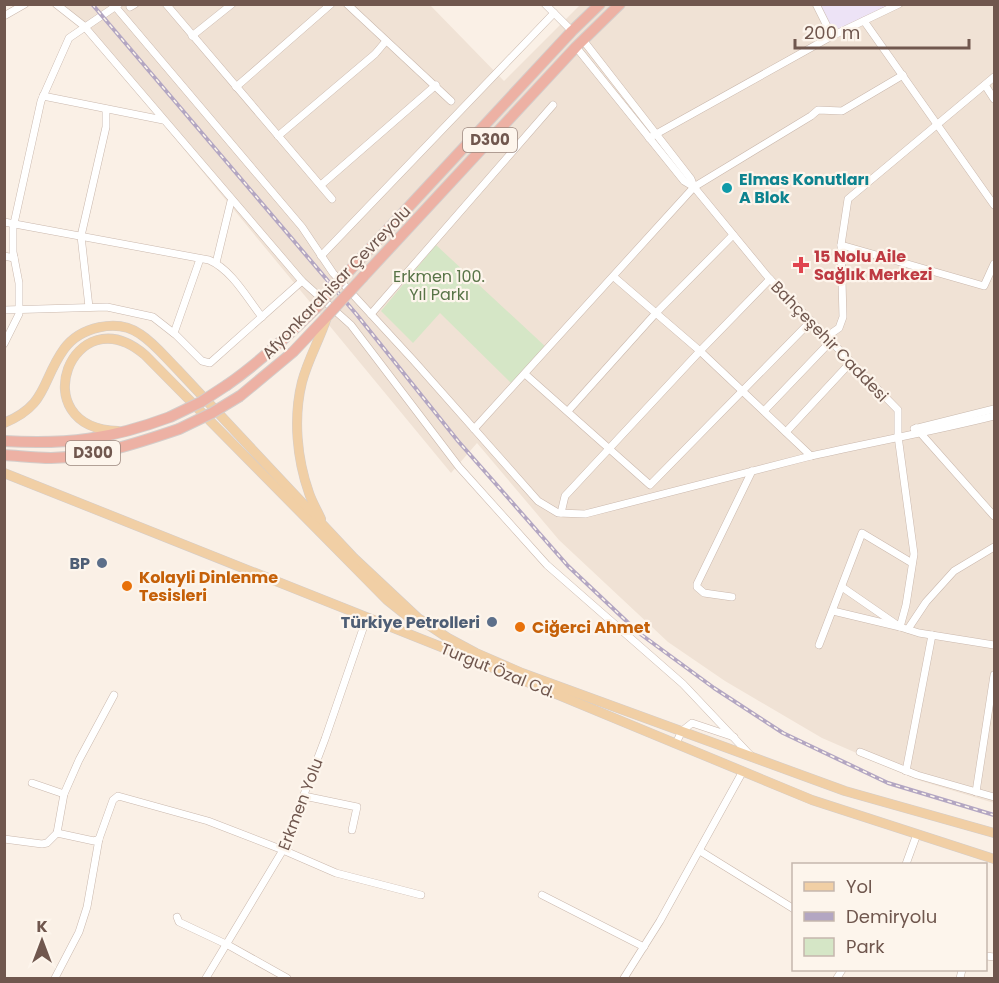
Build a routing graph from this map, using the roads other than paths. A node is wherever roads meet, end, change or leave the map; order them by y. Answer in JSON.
{"nodes":[{"id":1,"x":26,"y":4,"type":"edge"},
{"id":2,"x":56,"y":4,"type":"edge"},
{"id":3,"x":166,"y":4,"type":"edge"},
{"id":4,"x":232,"y":4,"type":"edge"},
{"id":5,"x":331,"y":4,"type":"edge"},
{"id":6,"x":347,"y":4,"type":"edge"},
{"id":7,"x":545,"y":4,"type":"edge"},
{"id":8,"x":600,"y":4,"type":"edge"},
{"id":9,"x":620,"y":4,"type":"edge"},
{"id":10,"x":816,"y":4,"type":"edge"},
{"id":11,"x":899,"y":4,"type":"edge"},
{"id":12,"x":116,"y":5,"type":"edge"},
{"id":13,"x":554,"y":13,"type":"junction"},
{"id":14,"x":4,"y":16,"type":"edge"},
{"id":15,"x":864,"y":21,"type":"junction"},
{"id":16,"x":84,"y":26,"type":"junction"},
{"id":17,"x":572,"y":31,"type":"junction"},
{"id":18,"x":192,"y":36,"type":"junction"},
{"id":19,"x":832,"y":36,"type":"junction"},
{"id":20,"x":386,"y":41,"type":"junction"},
{"id":21,"x":579,"y":43,"type":"junction"},
{"id":22,"x":903,"y":75,"type":"junction"},
{"id":23,"x":994,"y":77,"type":"edge"},
{"id":24,"x":985,"y":85,"type":"junction"},
{"id":25,"x":436,"y":86,"type":"junction"},
{"id":26,"x":236,"y":87,"type":"junction"},
{"id":27,"x":43,"y":96,"type":"junction"},
{"id":28,"x":994,"y":99,"type":"edge"},
{"id":29,"x":451,"y":101,"type":"dead end"},
{"id":30,"x":553,"y":105,"type":"dead end"},
{"id":31,"x":106,"y":109,"type":"junction"},
{"id":32,"x":163,"y":120,"type":"junction"},
{"id":33,"x":938,"y":125,"type":"junction"},
{"id":34,"x":278,"y":136,"type":"junction"},
{"id":35,"x":653,"y":136,"type":"junction"},
{"id":36,"x":321,"y":185,"type":"junction"},
{"id":37,"x":694,"y":187,"type":"junction"},
{"id":38,"x":332,"y":199,"type":"dead end"},
{"id":39,"x":231,"y":201,"type":"junction"},
{"id":40,"x":994,"y":205,"type":"edge"},
{"id":41,"x":4,"y":222,"type":"edge"},
{"id":42,"x":14,"y":224,"type":"junction"},
{"id":43,"x":733,"y":235,"type":"junction"},
{"id":44,"x":81,"y":236,"type":"junction"},
{"id":45,"x":841,"y":245,"type":"junction"},
{"id":46,"x":4,"y":256,"type":"edge"},
{"id":47,"x":321,"y":256,"type":"junction"},
{"id":48,"x":14,"y":258,"type":"junction"},
{"id":49,"x":200,"y":259,"type":"junction"},
{"id":50,"x":216,"y":263,"type":"junction"},
{"id":51,"x":994,"y":264,"type":"edge"},
{"id":52,"x":614,"y":277,"type":"junction"},
{"id":53,"x":770,"y":279,"type":"junction"},
{"id":54,"x":302,"y":281,"type":"junction"},
{"id":55,"x":89,"y":307,"type":"junction"},
{"id":56,"x":4,"y":310,"type":"edge"},
{"id":57,"x":20,"y":310,"type":"junction"},
{"id":58,"x":371,"y":314,"type":"junction"},
{"id":59,"x":655,"y":314,"type":"junction"},
{"id":60,"x":328,"y":315,"type":"junction"},
{"id":61,"x":262,"y":317,"type":"junction"},
{"id":62,"x":811,"y":321,"type":"junction"},
{"id":63,"x":174,"y":333,"type":"junction"},
{"id":64,"x":829,"y":339,"type":"junction"},
{"id":65,"x":4,"y":344,"type":"edge"},
{"id":66,"x":700,"y":351,"type":"junction"},
{"id":67,"x":851,"y":362,"type":"junction"},
{"id":68,"x":525,"y":374,"type":"junction"},
{"id":69,"x":742,"y":391,"type":"junction"},
{"id":70,"x":994,"y":409,"type":"edge"},
{"id":71,"x":568,"y":411,"type":"junction"},
{"id":72,"x":764,"y":411,"type":"junction"},
{"id":73,"x":994,"y":416,"type":"edge"},
{"id":74,"x":4,"y":423,"type":"edge"},
{"id":75,"x":474,"y":429,"type":"junction"},
{"id":76,"x":133,"y":431,"type":"junction"},
{"id":77,"x":919,"y":431,"type":"junction"},
{"id":78,"x":786,"y":432,"type":"junction"},
{"id":79,"x":898,"y":436,"type":"junction"},
{"id":80,"x":4,"y":441,"type":"edge"},
{"id":81,"x":610,"y":449,"type":"junction"},
{"id":82,"x":4,"y":455,"type":"edge"},
{"id":83,"x":812,"y":456,"type":"junction"},
{"id":84,"x":752,"y":471,"type":"junction"},
{"id":85,"x":4,"y":473,"type":"edge"},
{"id":86,"x":561,"y":513,"type":"junction"},
{"id":87,"x":994,"y":516,"type":"edge"},
{"id":88,"x":324,"y":526,"type":"junction"},
{"id":89,"x":994,"y":547,"type":"edge"},
{"id":90,"x":912,"y":563,"type":"junction"},
{"id":91,"x":842,"y":587,"type":"junction"},
{"id":92,"x":732,"y":597,"type":"dead end"},
{"id":93,"x":833,"y":611,"type":"junction"},
{"id":94,"x":367,"y":617,"type":"junction"},
{"id":95,"x":904,"y":628,"type":"junction"},
{"id":96,"x":932,"y":635,"type":"junction"},
{"id":97,"x":819,"y":645,"type":"dead end"},
{"id":98,"x":994,"y":645,"type":"edge"},
{"id":99,"x":473,"y":655,"type":"junction"},
{"id":100,"x":994,"y":675,"type":"edge"},
{"id":101,"x":114,"y":695,"type":"dead end"},
{"id":102,"x":991,"y":721,"type":"edge"},
{"id":103,"x":682,"y":731,"type":"junction"},
{"id":104,"x":736,"y":738,"type":"junction"},
{"id":105,"x":676,"y":743,"type":"junction"},
{"id":106,"x":860,"y":752,"type":"dead end"},
{"id":107,"x":752,"y":757,"type":"junction"},
{"id":108,"x":743,"y":771,"type":"junction"},
{"id":109,"x":906,"y":771,"type":"junction"},
{"id":110,"x":32,"y":783,"type":"dead end"},
{"id":111,"x":976,"y":792,"type":"junction"},
{"id":112,"x":64,"y":794,"type":"junction"},
{"id":113,"x":304,"y":796,"type":"junction"},
{"id":114,"x":994,"y":797,"type":"edge"},
{"id":115,"x":352,"y":830,"type":"dead end"},
{"id":116,"x":994,"y":833,"type":"edge"},
{"id":117,"x":57,"y":834,"type":"junction"},
{"id":118,"x":917,"y":834,"type":"junction"},
{"id":119,"x":99,"y":839,"type":"junction"},
{"id":120,"x":4,"y":840,"type":"edge"},
{"id":121,"x":284,"y":850,"type":"junction"},
{"id":122,"x":700,"y":851,"type":"junction"},
{"id":123,"x":994,"y":859,"type":"edge"},
{"id":124,"x":906,"y":863,"type":"edge"},
{"id":125,"x":421,"y":895,"type":"dead end"},
{"id":126,"x":542,"y":895,"type":"dead end"},
{"id":127,"x":792,"y":908,"type":"edge"},
{"id":128,"x":177,"y":917,"type":"dead end"},
{"id":129,"x":228,"y":945,"type":"junction"},
{"id":130,"x":644,"y":947,"type":"junction"},
{"id":131,"x":54,"y":978,"type":"edge"},
{"id":132,"x":207,"y":978,"type":"edge"},
{"id":133,"x":287,"y":978,"type":"edge"},
{"id":134,"x":624,"y":978,"type":"edge"}],
"edges":[{"from":1,"to":14,"type":"street"},
{"from":2,"to":16,"type":"street"},
{"from":3,"to":18,"type":"street"},
{"from":4,"to":18,"type":"street"},
{"from":5,"to":26,"type":"street"},
{"from":6,"to":20,"type":"street"},
{"from":7,"to":13,"type":"street"},
{"from":8,"to":17,"type":"highway","name":"Afyonkarahisar Çevreyolu","number":"D300"},
{"from":9,"to":21,"type":"highway","name":"Afyonkarahisar Çevreyolu","number":"D300"},
{"from":10,"to":19,"type":"street"},
{"from":11,"to":15,"type":"street"},
{"from":12,"to":16,"type":"street"},
{"from":12,"to":47,"type":"street"},
{"from":13,"to":17,"type":"street"},
{"from":13,"to":47,"type":"street"},
{"from":15,"to":19,"type":"street"},
{"from":15,"to":22,"type":"street"},
{"from":16,"to":27,"type":"street"},
{"from":16,"to":32,"type":"street"},
{"from":17,"to":76,"type":"highway","name":"Afyonkarahisar Çevreyolu","number":"D300","bridge":true},
{"from":18,"to":26,"type":"street"},
{"from":19,"to":35,"type":"street"},
{"from":20,"to":25,"type":"street"},
{"from":20,"to":34,"type":"street"},
{"from":21,"to":35,"type":"street","name":"Bahçeşehir Caddesi"},
{"from":21,"to":60,"type":"highway","name":"Afyonkarahisar Çevreyolu","number":"D300","bridge":true},
{"from":22,"to":33,"type":"street"},
{"from":22,"to":37,"type":"street"},
{"from":23,"to":24,"type":"street"},
{"from":24,"to":28,"type":"street"},
{"from":24,"to":33,"type":"street"},
{"from":25,"to":29,"type":"street"},
{"from":25,"to":36,"type":"street"},
{"from":26,"to":34,"type":"street"},
{"from":27,"to":31,"type":"street"},
{"from":27,"to":42,"type":"street"},
{"from":30,"to":58,"type":"street"},
{"from":31,"to":32,"type":"street"},
{"from":31,"to":44,"type":"street"},
{"from":32,"to":39,"type":"street"},
{"from":33,"to":40,"type":"street"},
{"from":33,"to":45,"type":"street"},
{"from":34,"to":36,"type":"street"},
{"from":35,"to":37,"type":"street","name":"Bahçeşehir Caddesi"},
{"from":36,"to":38,"type":"street"},
{"from":37,"to":43,"type":"street","name":"Bahçeşehir Caddesi"},
{"from":37,"to":52,"type":"street"},
{"from":39,"to":50,"type":"street"},
{"from":39,"to":54,"type":"street"},
{"from":41,"to":42,"type":"street"},
{"from":42,"to":44,"type":"street"},
{"from":42,"to":48,"type":"street"},
{"from":43,"to":53,"type":"street","name":"Bahçeşehir Caddesi"},
{"from":43,"to":59,"type":"street"},
{"from":44,"to":49,"type":"street"},
{"from":44,"to":55,"type":"street"},
{"from":45,"to":51,"type":"street"},
{"from":45,"to":64,"type":"street"},
{"from":46,"to":48,"type":"street"},
{"from":47,"to":58,"type":"street"},
{"from":48,"to":57,"type":"street"},
{"from":49,"to":50,"type":"street"},
{"from":49,"to":63,"type":"street"},
{"from":50,"to":61,"type":"street"},
{"from":52,"to":59,"type":"street"},
{"from":52,"to":68,"type":"street"},
{"from":53,"to":62,"type":"street","name":"Bahçeşehir Caddesi"},
{"from":53,"to":66,"type":"street"},
{"from":54,"to":61,"type":"street"},
{"from":54,"to":104,"type":"street"},
{"from":55,"to":57,"type":"street"},
{"from":55,"to":63,"type":"street"},
{"from":56,"to":57,"type":"street"},
{"from":57,"to":65,"type":"street"},
{"from":58,"to":75,"type":"street"},
{"from":59,"to":66,"type":"street"},
{"from":59,"to":71,"type":"street"},
{"from":60,"to":82,"type":"highway","name":"Afyonkarahisar Çevreyolu","number":"D300","bridge":true},
{"from":60,"to":88,"type":"main road"},
{"from":61,"to":63,"type":"street"},
{"from":62,"to":64,"type":"street","name":"Bahçeşehir Caddesi"},
{"from":62,"to":69,"type":"street"},
{"from":64,"to":67,"type":"street","name":"Bahçeşehir Caddesi"},
{"from":64,"to":72,"type":"street"},
{"from":66,"to":69,"type":"street"},
{"from":66,"to":81,"type":"street"},
{"from":67,"to":78,"type":"street"},
{"from":67,"to":79,"type":"street","name":"Bahçeşehir Caddesi"},
{"from":68,"to":71,"type":"street"},
{"from":68,"to":75,"type":"street"},
{"from":69,"to":72,"type":"street"},
{"from":69,"to":81,"type":"street"},
{"from":70,"to":77,"type":"street"},
{"from":71,"to":81,"type":"street"},
{"from":72,"to":78,"type":"street"},
{"from":73,"to":77,"type":"street"},
{"from":74,"to":88,"type":"main road"},
{"from":75,"to":86,"type":"street"},
{"from":76,"to":80,"type":"highway","name":"Afyonkarahisar Çevreyolu","number":"D300"},
{"from":76,"to":99,"type":"main road"},
{"from":77,"to":79,"type":"street"},
{"from":77,"to":87,"type":"street"},
{"from":78,"to":83,"type":"street"},
{"from":79,"to":83,"type":"street"},
{"from":79,"to":90,"type":"street","name":"Bahçeşehir Caddesi"},
{"from":81,"to":86,"type":"street"},
{"from":83,"to":84,"type":"street"},
{"from":84,"to":86,"type":"street"},
{"from":84,"to":92,"type":"street"},
{"from":85,"to":94,"type":"main road","name":"Turgut Özal Cd."},
{"from":88,"to":99,"type":"main road"},
{"from":89,"to":95,"type":"street"},
{"from":90,"to":91,"type":"street"},
{"from":90,"to":95,"type":"street","name":"Bahçeşehir Caddesi"},
{"from":91,"to":93,"type":"street"},
{"from":91,"to":95,"type":"street"},
{"from":93,"to":95,"type":"street"},
{"from":93,"to":97,"type":"street"},
{"from":94,"to":99,"type":"main road","name":"Turgut Özal Cd."},
{"from":94,"to":113,"type":"street","name":"Erkmen Yolu"},
{"from":95,"to":96,"type":"street"},
{"from":96,"to":98,"type":"street"},
{"from":96,"to":109,"type":"street"},
{"from":99,"to":103,"type":"main road","name":"Turgut Özal Cd."},
{"from":99,"to":105,"type":"main road","name":"Turgut Özal Cd."},
{"from":100,"to":102,"type":"street"},
{"from":101,"to":112,"type":"street"},
{"from":102,"to":111,"type":"street"},
{"from":103,"to":104,"type":"street"},
{"from":103,"to":105,"type":"street"},
{"from":103,"to":107,"type":"main road","name":"Turgut Özal Cd."},
{"from":104,"to":107,"type":"street"},
{"from":105,"to":108,"type":"main road","name":"Turgut Özal Cd."},
{"from":106,"to":109,"type":"street"},
{"from":107,"to":116,"type":"main road","name":"Turgut Özal Cd."},
{"from":108,"to":118,"type":"main road","name":"Turgut Özal Cd."},
{"from":108,"to":122,"type":"street"},
{"from":109,"to":111,"type":"street"},
{"from":110,"to":112,"type":"street"},
{"from":111,"to":114,"type":"street"},
{"from":112,"to":117,"type":"street"},
{"from":113,"to":115,"type":"street"},
{"from":113,"to":121,"type":"street","name":"Erkmen Yolu"},
{"from":117,"to":119,"type":"street"},
{"from":117,"to":120,"type":"street"},
{"from":118,"to":123,"type":"main road","name":"Turgut Özal Cd."},
{"from":118,"to":124,"type":"street"},
{"from":119,"to":121,"type":"street"},
{"from":119,"to":131,"type":"street"},
{"from":121,"to":125,"type":"street"},
{"from":121,"to":129,"type":"street","name":"Erkmen Yolu"},
{"from":122,"to":127,"type":"street"},
{"from":122,"to":130,"type":"street"},
{"from":126,"to":130,"type":"street"},
{"from":128,"to":129,"type":"street"},
{"from":129,"to":132,"type":"street","name":"Erkmen Yolu"},
{"from":129,"to":133,"type":"street"},
{"from":130,"to":134,"type":"street"}]}
